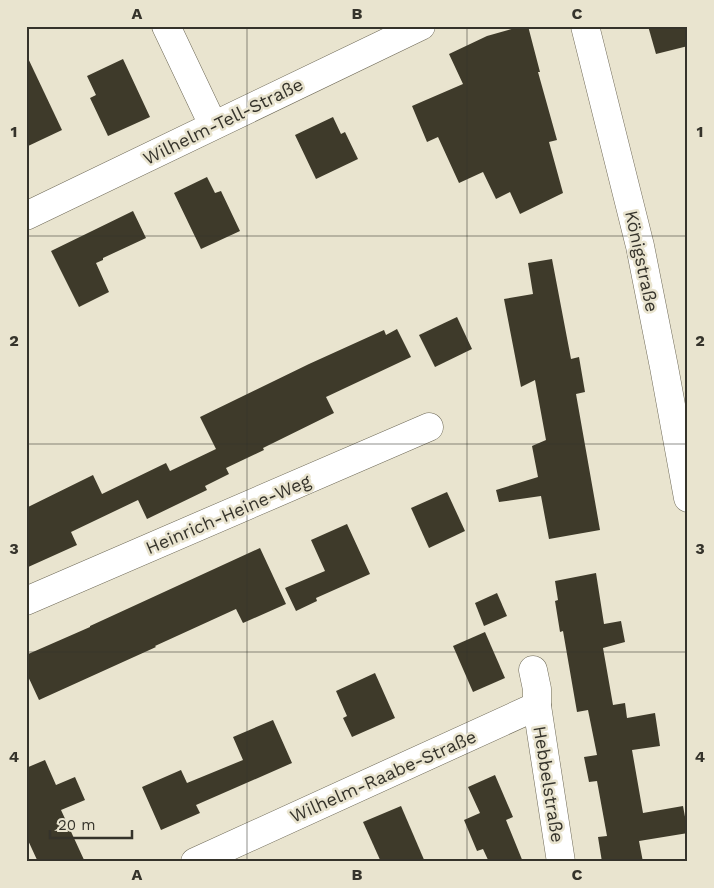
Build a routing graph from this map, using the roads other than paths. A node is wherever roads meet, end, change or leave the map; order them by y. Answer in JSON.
{"nodes":[{"id":1,"x":166,"y":26,"type":"edge"},
{"id":2,"x":421,"y":26,"type":"edge"},
{"id":3,"x":585,"y":26,"type":"edge"},
{"id":4,"x":213,"y":125,"type":"junction"},
{"id":5,"x":26,"y":216,"type":"edge"},
{"id":6,"x":429,"y":427,"type":"dead end"},
{"id":7,"x":688,"y":498,"type":"edge"},
{"id":8,"x":26,"y":601,"type":"edge"},
{"id":9,"x":533,"y":670,"type":"dead end"},
{"id":10,"x":537,"y":706,"type":"junction"},
{"id":11,"x":195,"y":862,"type":"edge"},
{"id":12,"x":561,"y":862,"type":"edge"}],
"edges":[{"from":1,"to":4,"type":"street"},
{"from":2,"to":4,"type":"street","name":"Wilhelm-Tell-Straße"},
{"from":3,"to":7,"type":"street","name":"Königstraße"},
{"from":4,"to":5,"type":"street","name":"Wilhelm-Tell-Straße"},
{"from":6,"to":8,"type":"street","name":"Heinrich-Heine-Weg"},
{"from":9,"to":10,"type":"street"},
{"from":10,"to":11,"type":"street","name":"Wilhelm-Raabe-Straße"},
{"from":10,"to":12,"type":"street","name":"Hebbelstraße"}]}
